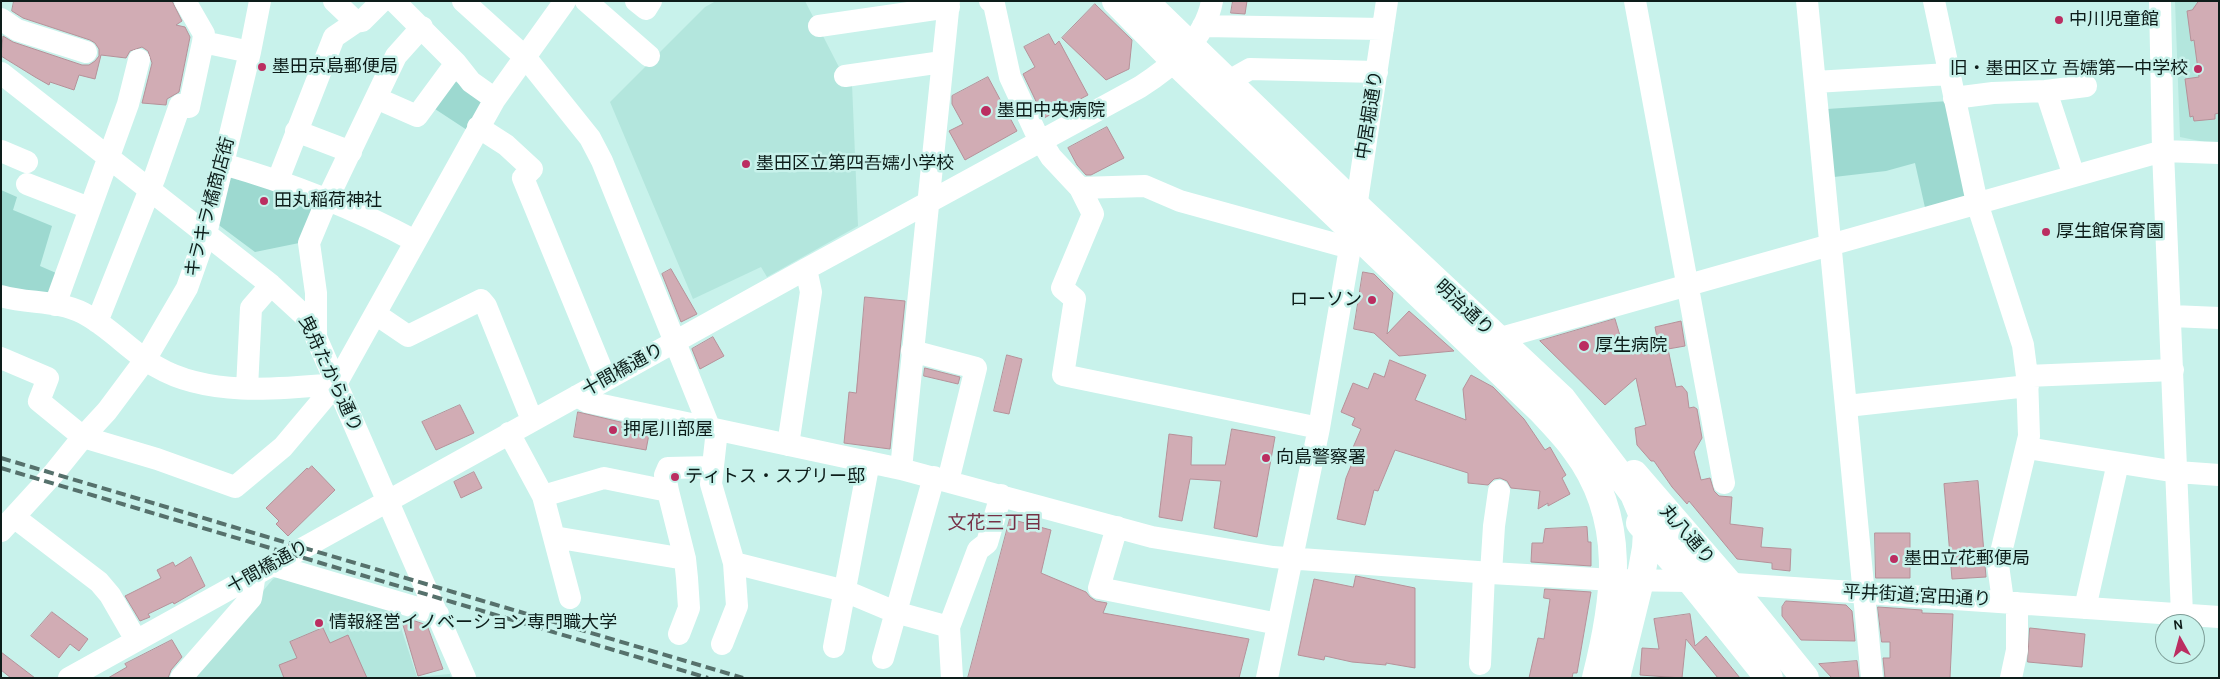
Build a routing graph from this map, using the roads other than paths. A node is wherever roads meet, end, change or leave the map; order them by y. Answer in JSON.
{"nodes":[{"id":1,"x":185,"y":1,"type":"edge"},
{"id":2,"x":260,"y":1,"type":"edge"},
{"id":3,"x":334,"y":1,"type":"edge"},
{"id":4,"x":382,"y":1,"type":"edge"},
{"id":5,"x":394,"y":1,"type":"edge"},
{"id":6,"x":463,"y":1,"type":"edge"},
{"id":7,"x":565,"y":1,"type":"edge"},
{"id":8,"x":586,"y":1,"type":"edge"},
{"id":9,"x":636,"y":1,"type":"edge"},
{"id":10,"x":651,"y":1,"type":"edge"},
{"id":11,"x":990,"y":1,"type":"edge"},
{"id":12,"x":1116,"y":1,"type":"edge"},
{"id":13,"x":1144,"y":1,"type":"edge"},
{"id":14,"x":1212,"y":1,"type":"edge"},
{"id":15,"x":1387,"y":1,"type":"edge"},
{"id":16,"x":1635,"y":1,"type":"edge"},
{"id":17,"x":1807,"y":1,"type":"edge"},
{"id":18,"x":1934,"y":1,"type":"edge"},
{"id":19,"x":2160,"y":1,"type":"edge"},
{"id":20,"x":949,"y":4,"type":"edge"},
{"id":21,"x":1,"y":20,"type":"edge"},
{"id":22,"x":356,"y":22,"type":"junction"},
{"id":23,"x":819,"y":26,"type":"dead end"},
{"id":24,"x":422,"y":27,"type":"junction"},
{"id":25,"x":1383,"y":29,"type":"junction"},
{"id":26,"x":203,"y":42,"type":"junction"},
{"id":27,"x":1189,"y":44,"type":"junction"},
{"id":28,"x":86,"y":52,"type":"dead end"},
{"id":29,"x":250,"y":52,"type":"junction"},
{"id":30,"x":649,"y":56,"type":"dead end"},
{"id":31,"x":526,"y":58,"type":"junction"},
{"id":32,"x":139,"y":60,"type":"dead end"},
{"id":33,"x":942,"y":62,"type":"junction"},
{"id":34,"x":456,"y":63,"type":"junction"},
{"id":35,"x":1377,"y":72,"type":"junction"},
{"id":36,"x":1,"y":73,"type":"edge"},
{"id":37,"x":1949,"y":74,"type":"junction"},
{"id":38,"x":845,"y":76,"type":"dead end"},
{"id":39,"x":1227,"y":82,"type":"junction"},
{"id":40,"x":1815,"y":82,"type":"junction"},
{"id":41,"x":2086,"y":86,"type":"dead end"},
{"id":42,"x":2046,"y":91,"type":"junction"},
{"id":43,"x":376,"y":98,"type":"junction"},
{"id":44,"x":1954,"y":98,"type":"junction"},
{"id":45,"x":495,"y":99,"type":"junction"},
{"id":46,"x":478,"y":127,"type":"junction"},
{"id":47,"x":296,"y":131,"type":"junction"},
{"id":48,"x":1041,"y":142,"type":"junction"},
{"id":49,"x":2163,"y":150,"type":"junction"},
{"id":50,"x":1,"y":151,"type":"edge"},
{"id":51,"x":351,"y":152,"type":"junction"},
{"id":52,"x":2219,"y":153,"type":"edge"},
{"id":53,"x":109,"y":158,"type":"junction"},
{"id":54,"x":27,"y":162,"type":"dead end"},
{"id":55,"x":223,"y":164,"type":"junction"},
{"id":56,"x":2074,"y":176,"type":"junction"},
{"id":57,"x":278,"y":180,"type":"junction"},
{"id":58,"x":26,"y":184,"type":"dead end"},
{"id":59,"x":1080,"y":188,"type":"junction"},
{"id":60,"x":150,"y":189,"type":"junction"},
{"id":61,"x":327,"y":200,"type":"junction"},
{"id":62,"x":928,"y":202,"type":"junction"},
{"id":63,"x":1977,"y":203,"type":"junction"},
{"id":64,"x":90,"y":208,"type":"junction"},
{"id":65,"x":1352,"y":228,"type":"junction"},
{"id":66,"x":206,"y":234,"type":"junction"},
{"id":67,"x":415,"y":241,"type":"junction"},
{"id":68,"x":1831,"y":245,"type":"junction"},
{"id":69,"x":806,"y":269,"type":"junction"},
{"id":70,"x":271,"y":285,"type":"junction"},
{"id":71,"x":1687,"y":286,"type":"junction"},
{"id":72,"x":3,"y":302,"type":"edge"},
{"id":73,"x":54,"y":305,"type":"junction"},
{"id":74,"x":377,"y":315,"type":"junction"},
{"id":75,"x":2172,"y":316,"type":"junction"},
{"id":76,"x":2219,"y":318,"type":"edge"},
{"id":77,"x":97,"y":322,"type":"junction"},
{"id":78,"x":316,"y":335,"type":"junction"},
{"id":79,"x":1497,"y":339,"type":"junction"},
{"id":80,"x":676,"y":341,"type":"junction"},
{"id":81,"x":912,"y":351,"type":"junction"},
{"id":82,"x":1,"y":358,"type":"edge"},
{"id":83,"x":145,"y":360,"type":"junction"},
{"id":84,"x":2173,"y":370,"type":"junction"},
{"id":85,"x":606,"y":380,"type":"junction"},
{"id":86,"x":2028,"y":381,"type":"junction"},
{"id":87,"x":336,"y":384,"type":"junction"},
{"id":88,"x":247,"y":388,"type":"junction"},
{"id":89,"x":576,"y":396,"type":"junction"},
{"id":90,"x":1562,"y":399,"type":"junction"},
{"id":91,"x":1847,"y":406,"type":"junction"},
{"id":92,"x":532,"y":420,"type":"junction"},
{"id":93,"x":1319,"y":428,"type":"junction"},
{"id":94,"x":714,"y":429,"type":"junction"},
{"id":95,"x":509,"y":433,"type":"junction"},
{"id":96,"x":83,"y":437,"type":"junction"},
{"id":97,"x":788,"y":445,"type":"junction"},
{"id":98,"x":2027,"y":448,"type":"junction"},
{"id":99,"x":1576,"y":451,"type":"junction"},
{"id":100,"x":869,"y":462,"type":"junction"},
{"id":101,"x":2118,"y":463,"type":"junction"},
{"id":102,"x":712,"y":466,"type":"junction"},
{"id":103,"x":901,"y":469,"type":"junction"},
{"id":104,"x":2177,"y":472,"type":"junction"},
{"id":105,"x":2219,"y":474,"type":"edge"},
{"id":106,"x":941,"y":479,"type":"junction"},
{"id":107,"x":1724,"y":483,"type":"dead end"},
{"id":108,"x":668,"y":491,"type":"junction"},
{"id":109,"x":1499,"y":491,"type":"dead end"},
{"id":110,"x":1001,"y":495,"type":"junction"},
{"id":111,"x":543,"y":496,"type":"junction"},
{"id":112,"x":388,"y":500,"type":"junction"},
{"id":113,"x":8,"y":524,"type":"edge"},
{"id":114,"x":1117,"y":527,"type":"junction"},
{"id":115,"x":1647,"y":531,"type":"junction"},
{"id":116,"x":554,"y":536,"type":"junction"},
{"id":117,"x":1292,"y":558,"type":"junction"},
{"id":118,"x":684,"y":559,"type":"junction"},
{"id":119,"x":734,"y":564,"type":"junction"},
{"id":120,"x":264,"y":570,"type":"junction"},
{"id":121,"x":1488,"y":573,"type":"junction"},
{"id":122,"x":1627,"y":581,"type":"junction"},
{"id":123,"x":1691,"y":581,"type":"junction"},
{"id":124,"x":1730,"y":584,"type":"junction"},
{"id":125,"x":844,"y":591,"type":"junction"},
{"id":126,"x":1864,"y":593,"type":"junction"},
{"id":127,"x":570,"y":598,"type":"dead end"},
{"id":128,"x":2010,"y":602,"type":"junction"},
{"id":129,"x":2084,"y":608,"type":"junction"},
{"id":130,"x":895,"y":612,"type":"junction"},
{"id":131,"x":438,"y":614,"type":"junction"},
{"id":132,"x":2182,"y":614,"type":"joint"},
{"id":133,"x":2205,"y":616,"type":"edge"},
{"id":134,"x":2219,"y":617,"type":"edge"},
{"id":135,"x":1278,"y":624,"type":"junction"},
{"id":136,"x":949,"y":627,"type":"junction"},
{"id":137,"x":679,"y":634,"type":"dead end"},
{"id":138,"x":136,"y":640,"type":"junction"},
{"id":139,"x":722,"y":644,"type":"dead end"},
{"id":140,"x":834,"y":647,"type":"dead end"},
{"id":141,"x":883,"y":658,"type":"dead end"},
{"id":142,"x":1480,"y":664,"type":"dead end"},
{"id":143,"x":69,"y":678,"type":"edge"},
{"id":144,"x":181,"y":678,"type":"edge"},
{"id":145,"x":465,"y":678,"type":"edge"},
{"id":146,"x":952,"y":678,"type":"edge"},
{"id":147,"x":1267,"y":678,"type":"edge"},
{"id":148,"x":1596,"y":678,"type":"edge"},
{"id":149,"x":1616,"y":678,"type":"edge"},
{"id":150,"x":1769,"y":678,"type":"edge"},
{"id":151,"x":1805,"y":678,"type":"edge"},
{"id":152,"x":1872,"y":678,"type":"edge"},
{"id":153,"x":2011,"y":678,"type":"edge"}],
"edges":[{"from":1,"to":26,"type":"street"},
{"from":2,"to":29,"type":"street","name":"キラキラ橘商店街"},
{"from":3,"to":22,"type":"street"},
{"from":4,"to":22,"type":"street"},
{"from":5,"to":24,"type":"street"},
{"from":6,"to":31,"type":"street"},
{"from":7,"to":31,"type":"street"},
{"from":8,"to":30,"type":"street"},
{"from":9,"to":10,"type":"street"},
{"from":11,"to":48,"type":"street"},
{"from":12,"to":27,"type":"main road","name":"明治通り"},
{"from":13,"to":27,"type":"main road","name":"明治通り"},
{"from":14,"to":27,"type":"street"},
{"from":15,"to":25,"type":"street","name":"中居堀通り"},
{"from":16,"to":71,"type":"street"},
{"from":17,"to":40,"type":"street"},
{"from":18,"to":37,"type":"street"},
{"from":19,"to":49,"type":"street"},
{"from":20,"to":23,"type":"street"},
{"from":20,"to":33,"type":"street"},
{"from":21,"to":28,"type":"street"},
{"from":22,"to":47,"type":"street"},
{"from":24,"to":34,"type":"street"},
{"from":24,"to":43,"type":"street"},
{"from":25,"to":27,"type":"street"},
{"from":25,"to":35,"type":"street","name":"中居堀通り"},
{"from":26,"to":29,"type":"street"},
{"from":26,"to":60,"type":"street"},
{"from":27,"to":39,"type":"main road","name":"明治通り"},
{"from":27,"to":48,"type":"street","name":"十間橋通り"},
{"from":27,"to":65,"type":"main road","name":"明治通り"},
{"from":29,"to":55,"type":"street","name":"キラキラ橘商店街"},
{"from":31,"to":45,"type":"street"},
{"from":31,"to":80,"type":"street"},
{"from":32,"to":53,"type":"street"},
{"from":33,"to":38,"type":"street"},
{"from":33,"to":62,"type":"street"},
{"from":34,"to":43,"type":"street"},
{"from":34,"to":45,"type":"street"},
{"from":35,"to":39,"type":"street"},
{"from":35,"to":65,"type":"street","name":"中居堀通り"},
{"from":36,"to":53,"type":"street","name":"曳舟たから通り"},
{"from":37,"to":40,"type":"street"},
{"from":37,"to":44,"type":"street"},
{"from":39,"to":65,"type":"main road","name":"明治通り"},
{"from":40,"to":68,"type":"street"},
{"from":41,"to":42,"type":"street"},
{"from":42,"to":44,"type":"street"},
{"from":42,"to":56,"type":"street"},
{"from":43,"to":51,"type":"street"},
{"from":44,"to":63,"type":"street"},
{"from":45,"to":46,"type":"street"},
{"from":46,"to":67,"type":"street"},
{"from":46,"to":85,"type":"street"},
{"from":47,"to":51,"type":"street"},
{"from":47,"to":57,"type":"street"},
{"from":48,"to":59,"type":"street"},
{"from":48,"to":62,"type":"street","name":"十間橋通り"},
{"from":49,"to":52,"type":"street"},
{"from":49,"to":56,"type":"street"},
{"from":49,"to":75,"type":"street"},
{"from":50,"to":54,"type":"street"},
{"from":51,"to":61,"type":"street"},
{"from":53,"to":60,"type":"street","name":"曳舟たから通り"},
{"from":53,"to":64,"type":"street"},
{"from":55,"to":57,"type":"street"},
{"from":55,"to":66,"type":"street","name":"キラキラ橘商店街"},
{"from":56,"to":63,"type":"street"},
{"from":57,"to":61,"type":"street"},
{"from":58,"to":64,"type":"street"},
{"from":59,"to":65,"type":"street"},
{"from":59,"to":93,"type":"street"},
{"from":60,"to":66,"type":"street","name":"曳舟たから通り"},
{"from":60,"to":77,"type":"street"},
{"from":61,"to":67,"type":"street"},
{"from":61,"to":78,"type":"street"},
{"from":62,"to":69,"type":"street","name":"十間橋通り"},
{"from":62,"to":81,"type":"street"},
{"from":63,"to":68,"type":"street"},
{"from":63,"to":86,"type":"street"},
{"from":64,"to":73,"type":"street"},
{"from":65,"to":79,"type":"main road","name":"明治通り"},
{"from":65,"to":93,"type":"street","name":"中居堀通り"},
{"from":65,"to":99,"type":"main road","name":"明治通り"},
{"from":66,"to":70,"type":"street","name":"曳舟たから通り"},
{"from":66,"to":83,"type":"street","name":"キラキラ橘商店街"},
{"from":67,"to":74,"type":"street"},
{"from":68,"to":71,"type":"street"},
{"from":68,"to":91,"type":"street"},
{"from":69,"to":80,"type":"street","name":"十間橋通り"},
{"from":69,"to":97,"type":"street"},
{"from":70,"to":78,"type":"street","name":"曳舟たから通り"},
{"from":70,"to":88,"type":"street"},
{"from":71,"to":79,"type":"street"},
{"from":71,"to":107,"type":"street"},
{"from":72,"to":73,"type":"street"},
{"from":73,"to":77,"type":"street"},
{"from":74,"to":87,"type":"street"},
{"from":74,"to":92,"type":"street"},
{"from":75,"to":76,"type":"street"},
{"from":75,"to":84,"type":"street"},
{"from":77,"to":83,"type":"street"},
{"from":78,"to":87,"type":"street","name":"曳舟たから通り"},
{"from":79,"to":90,"type":"main road","name":"明治通り"},
{"from":80,"to":85,"type":"street","name":"十間橋通り"},
{"from":80,"to":94,"type":"street"},
{"from":81,"to":103,"type":"street"},
{"from":81,"to":106,"type":"street"},
{"from":82,"to":96,"type":"street"},
{"from":83,"to":88,"type":"street"},
{"from":83,"to":96,"type":"street","name":"キラキラ橘商店街"},
{"from":84,"to":86,"type":"street"},
{"from":84,"to":104,"type":"street"},
{"from":85,"to":89,"type":"street","name":"十間橋通り"},
{"from":86,"to":91,"type":"street"},
{"from":86,"to":98,"type":"street"},
{"from":87,"to":88,"type":"street"},
{"from":87,"to":96,"type":"street"},
{"from":87,"to":112,"type":"street","name":"曳舟たから通り"},
{"from":89,"to":92,"type":"street","name":"十間橋通り"},
{"from":89,"to":94,"type":"street","name":"平井街道;宮田通り"},
{"from":90,"to":115,"type":"main road","name":"明治通り"},
{"from":90,"to":124,"type":"main road","name":"丸八通り"},
{"from":91,"to":126,"type":"street"},
{"from":92,"to":95,"type":"street","name":"十間橋通り"},
{"from":93,"to":117,"type":"street","name":"中居堀通り"},
{"from":94,"to":97,"type":"street","name":"平井街道;宮田通り"},
{"from":94,"to":102,"type":"street"},
{"from":95,"to":111,"type":"street"},
{"from":95,"to":112,"type":"street","name":"十間橋通り"},
{"from":96,"to":113,"type":"street","name":"キラキラ橘商店街"},
{"from":97,"to":100,"type":"street","name":"平井街道;宮田通り"},
{"from":98,"to":101,"type":"street"},
{"from":98,"to":128,"type":"street"},
{"from":99,"to":115,"type":"main road","name":"丸八通り"},
{"from":99,"to":122,"type":"main road","name":"明治通り"},
{"from":100,"to":103,"type":"street","name":"平井街道;宮田通り"},
{"from":100,"to":125,"type":"street"},
{"from":101,"to":104,"type":"street"},
{"from":101,"to":129,"type":"street"},
{"from":102,"to":108,"type":"street"},
{"from":102,"to":119,"type":"street"},
{"from":103,"to":106,"type":"street","name":"平井街道;宮田通り"},
{"from":104,"to":105,"type":"street"},
{"from":104,"to":132,"type":"street"},
{"from":106,"to":110,"type":"street","name":"平井街道;宮田通り"},
{"from":106,"to":130,"type":"street"},
{"from":108,"to":111,"type":"street"},
{"from":108,"to":118,"type":"street"},
{"from":109,"to":121,"type":"street"},
{"from":110,"to":114,"type":"street","name":"平井街道;宮田通り"},
{"from":110,"to":136,"type":"street"},
{"from":111,"to":116,"type":"street"},
{"from":112,"to":120,"type":"street","name":"十間橋通り"},
{"from":112,"to":131,"type":"street","name":"曳舟たから通り"},
{"from":113,"to":138,"type":"street"},
{"from":114,"to":117,"type":"street","name":"平井街道;宮田通り"},
{"from":114,"to":135,"type":"street"},
{"from":115,"to":122,"type":"main road","name":"明治通り"},
{"from":115,"to":123,"type":"main road","name":"丸八通り"},
{"from":116,"to":118,"type":"street"},
{"from":116,"to":127,"type":"street"},
{"from":117,"to":121,"type":"street","name":"平井街道;宮田通り"},
{"from":117,"to":135,"type":"street","name":"中居堀通り"},
{"from":118,"to":137,"type":"street"},
{"from":119,"to":125,"type":"street"},
{"from":119,"to":139,"type":"street"},
{"from":120,"to":131,"type":"street"},
{"from":120,"to":138,"type":"street","name":"十間橋通り"},
{"from":120,"to":144,"type":"street"},
{"from":121,"to":122,"type":"street","name":"平井街道;宮田通り"},
{"from":121,"to":142,"type":"street"},
{"from":122,"to":123,"type":"street","name":"平井街道;宮田通り"},
{"from":122,"to":148,"type":"main road","name":"明治通り"},
{"from":122,"to":149,"type":"main road","name":"明治通り"},
{"from":123,"to":124,"type":"street","name":"平井街道;宮田通り"},
{"from":123,"to":150,"type":"main road","name":"丸八通り"},
{"from":124,"to":126,"type":"street","name":"平井街道;宮田通り"},
{"from":124,"to":151,"type":"main road","name":"丸八通り"},
{"from":125,"to":130,"type":"street"},
{"from":125,"to":140,"type":"street"},
{"from":126,"to":128,"type":"street","name":"平井街道;宮田通り"},
{"from":126,"to":152,"type":"street"},
{"from":128,"to":129,"type":"street","name":"平井街道;宮田通り"},
{"from":128,"to":153,"type":"street"},
{"from":129,"to":132,"type":"street","name":"平井街道;宮田通り"},
{"from":130,"to":136,"type":"street"},
{"from":130,"to":141,"type":"street"},
{"from":131,"to":145,"type":"street","name":"曳舟たから通り"},
{"from":133,"to":134,"type":"street","name":"平井街道;宮田通り"},
{"from":135,"to":147,"type":"street","name":"中居堀通り"},
{"from":136,"to":146,"type":"street"},
{"from":138,"to":143,"type":"street","name":"十間橋通り"}]}
